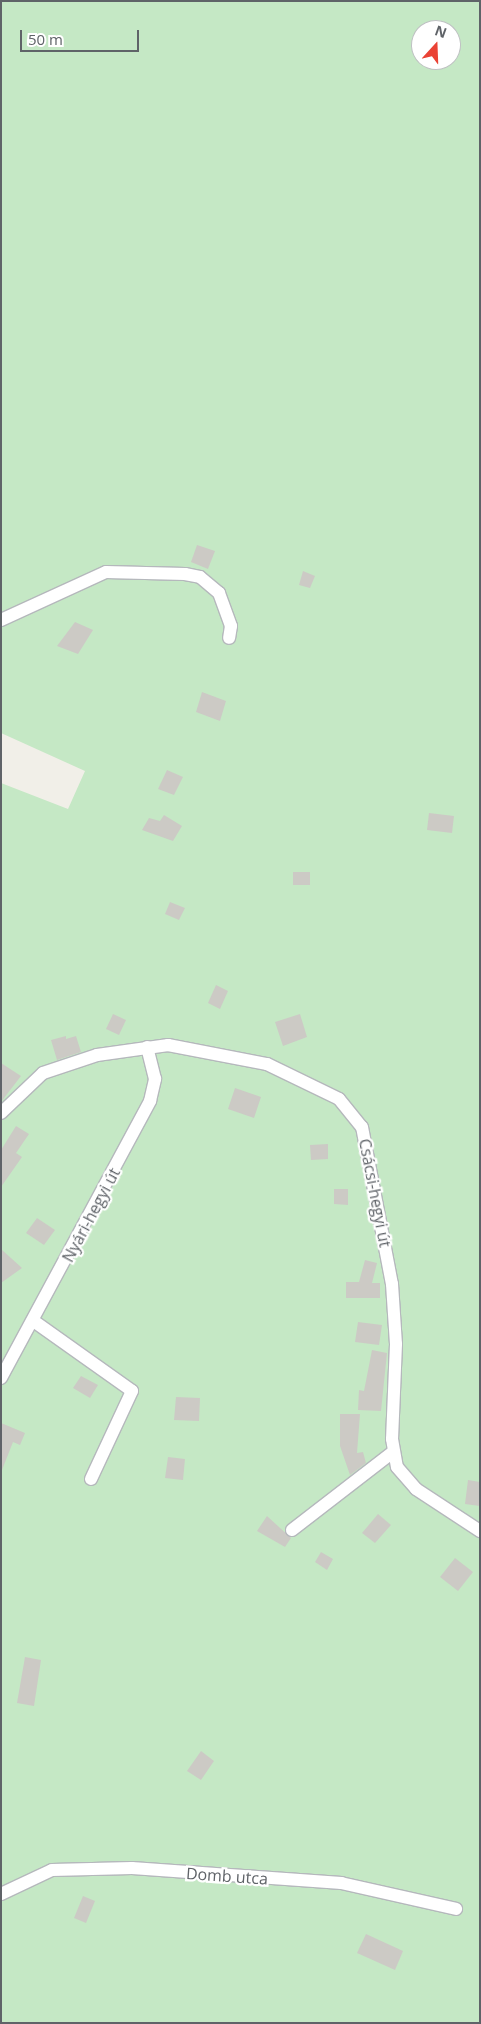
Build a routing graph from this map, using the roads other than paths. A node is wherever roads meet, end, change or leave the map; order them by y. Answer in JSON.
{"nodes":[{"id":1,"x":1,"y":620,"type":"edge"},
{"id":2,"x":228,"y":638,"type":"dead end"},
{"id":3,"x":147,"y":1046,"type":"junction"},
{"id":4,"x":1,"y":1113,"type":"edge"},
{"id":5,"x":35,"y":1322,"type":"junction"},
{"id":6,"x":1,"y":1378,"type":"edge"},
{"id":7,"x":393,"y":1452,"type":"junction"},
{"id":8,"x":91,"y":1479,"type":"dead end"},
{"id":9,"x":292,"y":1530,"type":"dead end"},
{"id":10,"x":480,"y":1531,"type":"edge"},
{"id":11,"x":1,"y":1894,"type":"edge"},
{"id":12,"x":456,"y":1909,"type":"dead end"}],
"edges":[{"from":1,"to":2,"type":"street"},
{"from":3,"to":4,"type":"street","name":"Csácsi-hegyi út"},
{"from":3,"to":5,"type":"street","name":"Nyári-hegyi út"},
{"from":3,"to":7,"type":"street","name":"Csácsi-hegyi út"},
{"from":5,"to":6,"type":"street","name":"Nyári-hegyi út"},
{"from":5,"to":8,"type":"street"},
{"from":7,"to":9,"type":"street"},
{"from":7,"to":10,"type":"street","name":"Csácsi-hegyi út"},
{"from":11,"to":12,"type":"street","name":"Domb utca"}]}
